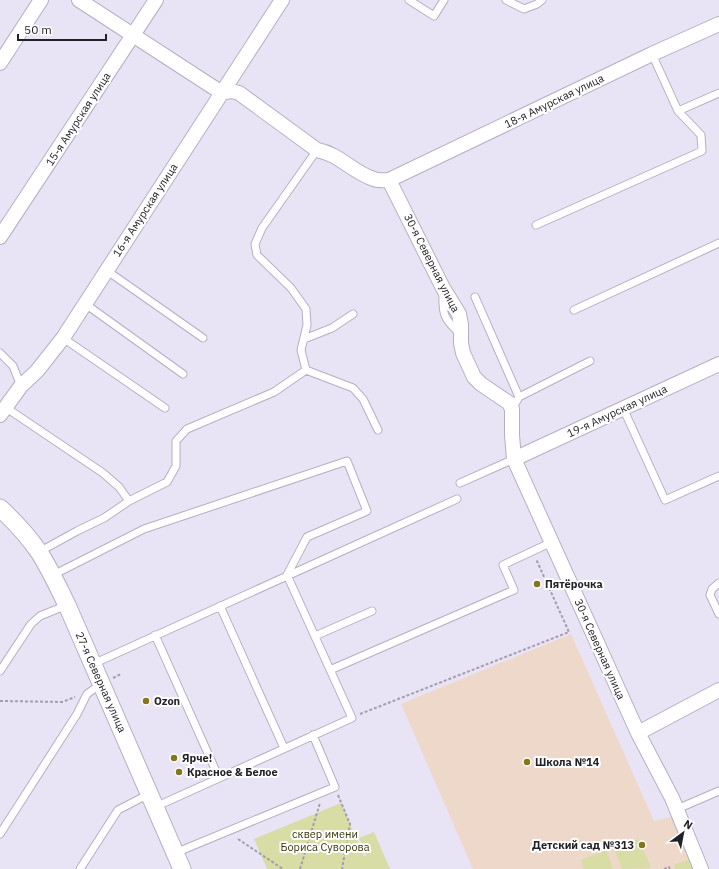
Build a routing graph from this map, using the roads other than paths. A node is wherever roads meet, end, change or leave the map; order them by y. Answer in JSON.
{"nodes":[{"id":1,"x":41,"y":0,"type":"edge"},
{"id":2,"x":79,"y":0,"type":"edge"},
{"id":3,"x":156,"y":0,"type":"edge"},
{"id":4,"x":282,"y":0,"type":"edge"},
{"id":5,"x":408,"y":0,"type":"edge"},
{"id":6,"x":444,"y":0,"type":"edge"},
{"id":7,"x":506,"y":0,"type":"edge"},
{"id":8,"x":542,"y":0,"type":"edge"},
{"id":9,"x":719,"y":24,"type":"edge"},
{"id":10,"x":133,"y":36,"type":"junction"},
{"id":11,"x":652,"y":54,"type":"junction"},
{"id":12,"x":0,"y":63,"type":"edge"},
{"id":13,"x":222,"y":93,"type":"junction"},
{"id":14,"x":719,"y":93,"type":"edge"},
{"id":15,"x":678,"y":111,"type":"junction"},
{"id":16,"x":317,"y":150,"type":"junction"},
{"id":17,"x":389,"y":180,"type":"junction"},
{"id":18,"x":536,"y":225,"type":"dead end"},
{"id":19,"x":0,"y":237,"type":"edge"},
{"id":20,"x":719,"y":243,"type":"edge"},
{"id":21,"x":106,"y":270,"type":"junction"},
{"id":22,"x":475,"y":297,"type":"dead end"},
{"id":23,"x":84,"y":303,"type":"junction"},
{"id":24,"x":574,"y":310,"type":"dead end"},
{"id":25,"x":353,"y":314,"type":"dead end"},
{"id":26,"x":62,"y":338,"type":"junction"},
{"id":27,"x":203,"y":338,"type":"dead end"},
{"id":28,"x":304,"y":339,"type":"junction"},
{"id":29,"x":0,"y":353,"type":"edge"},
{"id":30,"x":590,"y":361,"type":"dead end"},
{"id":31,"x":719,"y":364,"type":"edge"},
{"id":32,"x":306,"y":370,"type":"junction"},
{"id":33,"x":183,"y":374,"type":"dead end"},
{"id":34,"x":21,"y":386,"type":"junction"},
{"id":35,"x":516,"y":403,"type":"junction"},
{"id":36,"x":165,"y":408,"type":"dead end"},
{"id":37,"x":623,"y":408,"type":"junction"},
{"id":38,"x":2,"y":411,"type":"edge"},
{"id":39,"x":378,"y":430,"type":"dead end"},
{"id":40,"x":514,"y":459,"type":"junction"},
{"id":41,"x":719,"y":476,"type":"edge"},
{"id":42,"x":460,"y":483,"type":"dead end"},
{"id":43,"x":457,"y":499,"type":"dead end"},
{"id":44,"x":129,"y":501,"type":"junction"},
{"id":45,"x":0,"y":508,"type":"edge"},
{"id":46,"x":552,"y":542,"type":"junction"},
{"id":47,"x":39,"y":552,"type":"junction"},
{"id":48,"x":287,"y":575,"type":"junction"},
{"id":49,"x":52,"y":576,"type":"junction"},
{"id":50,"x":719,"y":583,"type":"edge"},
{"id":51,"x":67,"y":605,"type":"junction"},
{"id":52,"x":220,"y":606,"type":"junction"},
{"id":53,"x":372,"y":611,"type":"dead end"},
{"id":54,"x":719,"y":614,"type":"edge"},
{"id":55,"x":155,"y":635,"type":"junction"},
{"id":56,"x":315,"y":636,"type":"junction"},
{"id":57,"x":92,"y":664,"type":"junction"},
{"id":58,"x":330,"y":670,"type":"junction"},
{"id":59,"x":0,"y":671,"type":"edge"},
{"id":60,"x":102,"y":684,"type":"junction"},
{"id":61,"x":719,"y":690,"type":"edge"},
{"id":62,"x":638,"y":733,"type":"junction"},
{"id":63,"x":313,"y":735,"type":"junction"},
{"id":64,"x":284,"y":748,"type":"junction"},
{"id":65,"x":219,"y":778,"type":"junction"},
{"id":66,"x":719,"y":791,"type":"edge"},
{"id":67,"x":152,"y":800,"type":"junction"},
{"id":68,"x":677,"y":809,"type":"junction"},
{"id":69,"x":0,"y":834,"type":"edge"},
{"id":70,"x":175,"y":853,"type":"junction"},
{"id":71,"x":80,"y":869,"type":"edge"},
{"id":72,"x":182,"y":869,"type":"edge"},
{"id":73,"x":701,"y":869,"type":"edge"}],
"edges":[{"from":1,"to":12,"type":"street"},
{"from":2,"to":10,"type":"street"},
{"from":3,"to":10,"type":"street","name":"15-я Амурская улица"},
{"from":4,"to":13,"type":"street","name":"16-я Амурская улица"},
{"from":5,"to":6,"type":"lane"},
{"from":7,"to":8,"type":"lane"},
{"from":9,"to":11,"type":"street","name":"18-я Амурская улица"},
{"from":10,"to":13,"type":"street"},
{"from":10,"to":19,"type":"street","name":"15-я Амурская улица"},
{"from":11,"to":15,"type":"lane"},
{"from":11,"to":17,"type":"street","name":"18-я Амурская улица"},
{"from":13,"to":16,"type":"street"},
{"from":13,"to":21,"type":"street","name":"16-я Амурская улица"},
{"from":14,"to":15,"type":"lane"},
{"from":15,"to":18,"type":"lane"},
{"from":16,"to":17,"type":"street"},
{"from":16,"to":28,"type":"lane"},
{"from":17,"to":35,"type":"street","name":"30-я Северная улица"},
{"from":20,"to":24,"type":"lane"},
{"from":21,"to":23,"type":"street","name":"16-я Амурская улица"},
{"from":21,"to":27,"type":"lane"},
{"from":22,"to":35,"type":"lane"},
{"from":23,"to":26,"type":"street","name":"16-я Амурская улица"},
{"from":23,"to":33,"type":"lane"},
{"from":25,"to":28,"type":"lane"},
{"from":26,"to":34,"type":"street","name":"16-я Амурская улица"},
{"from":26,"to":36,"type":"lane"},
{"from":28,"to":32,"type":"lane"},
{"from":29,"to":34,"type":"lane"},
{"from":30,"to":35,"type":"lane"},
{"from":31,"to":37,"type":"street","name":"19-я Амурская улица"},
{"from":32,"to":39,"type":"lane"},
{"from":32,"to":44,"type":"lane"},
{"from":34,"to":38,"type":"street","name":"16-я Амурская улица"},
{"from":35,"to":40,"type":"street","name":"30-я Северная улица"},
{"from":37,"to":40,"type":"street","name":"19-я Амурская улица"},
{"from":37,"to":41,"type":"lane"},
{"from":38,"to":44,"type":"lane"},
{"from":40,"to":42,"type":"lane"},
{"from":40,"to":46,"type":"street","name":"30-я Северная улица"},
{"from":43,"to":48,"type":"lane"},
{"from":44,"to":47,"type":"lane"},
{"from":45,"to":47,"type":"street","name":"27-я Северная улица"},
{"from":46,"to":58,"type":"lane"},
{"from":46,"to":62,"type":"street","name":"30-я Северная улица"},
{"from":47,"to":49,"type":"street","name":"27-я Северная улица"},
{"from":48,"to":49,"type":"lane"},
{"from":48,"to":52,"type":"lane"},
{"from":48,"to":56,"type":"lane"},
{"from":49,"to":51,"type":"street","name":"27-я Северная улица"},
{"from":50,"to":54,"type":"lane"},
{"from":51,"to":57,"type":"street","name":"27-я Северная улица"},
{"from":51,"to":59,"type":"lane"},
{"from":52,"to":55,"type":"lane"},
{"from":52,"to":64,"type":"lane"},
{"from":53,"to":56,"type":"lane"},
{"from":55,"to":57,"type":"lane"},
{"from":55,"to":65,"type":"lane"},
{"from":56,"to":58,"type":"lane"},
{"from":57,"to":60,"type":"street","name":"27-я Северная улица"},
{"from":58,"to":63,"type":"lane"},
{"from":60,"to":67,"type":"street","name":"27-я Северная улица"},
{"from":60,"to":69,"type":"lane"},
{"from":61,"to":62,"type":"street"},
{"from":62,"to":68,"type":"street","name":"30-я Северная улица"},
{"from":63,"to":64,"type":"lane"},
{"from":63,"to":70,"type":"lane"},
{"from":64,"to":65,"type":"lane"},
{"from":65,"to":67,"type":"lane"},
{"from":66,"to":68,"type":"lane"},
{"from":67,"to":70,"type":"street","name":"27-я Северная улица"},
{"from":67,"to":71,"type":"lane"},
{"from":68,"to":73,"type":"street","name":"30-я Северная улица"},
{"from":70,"to":72,"type":"street","name":"27-я Северная улица"}]}
